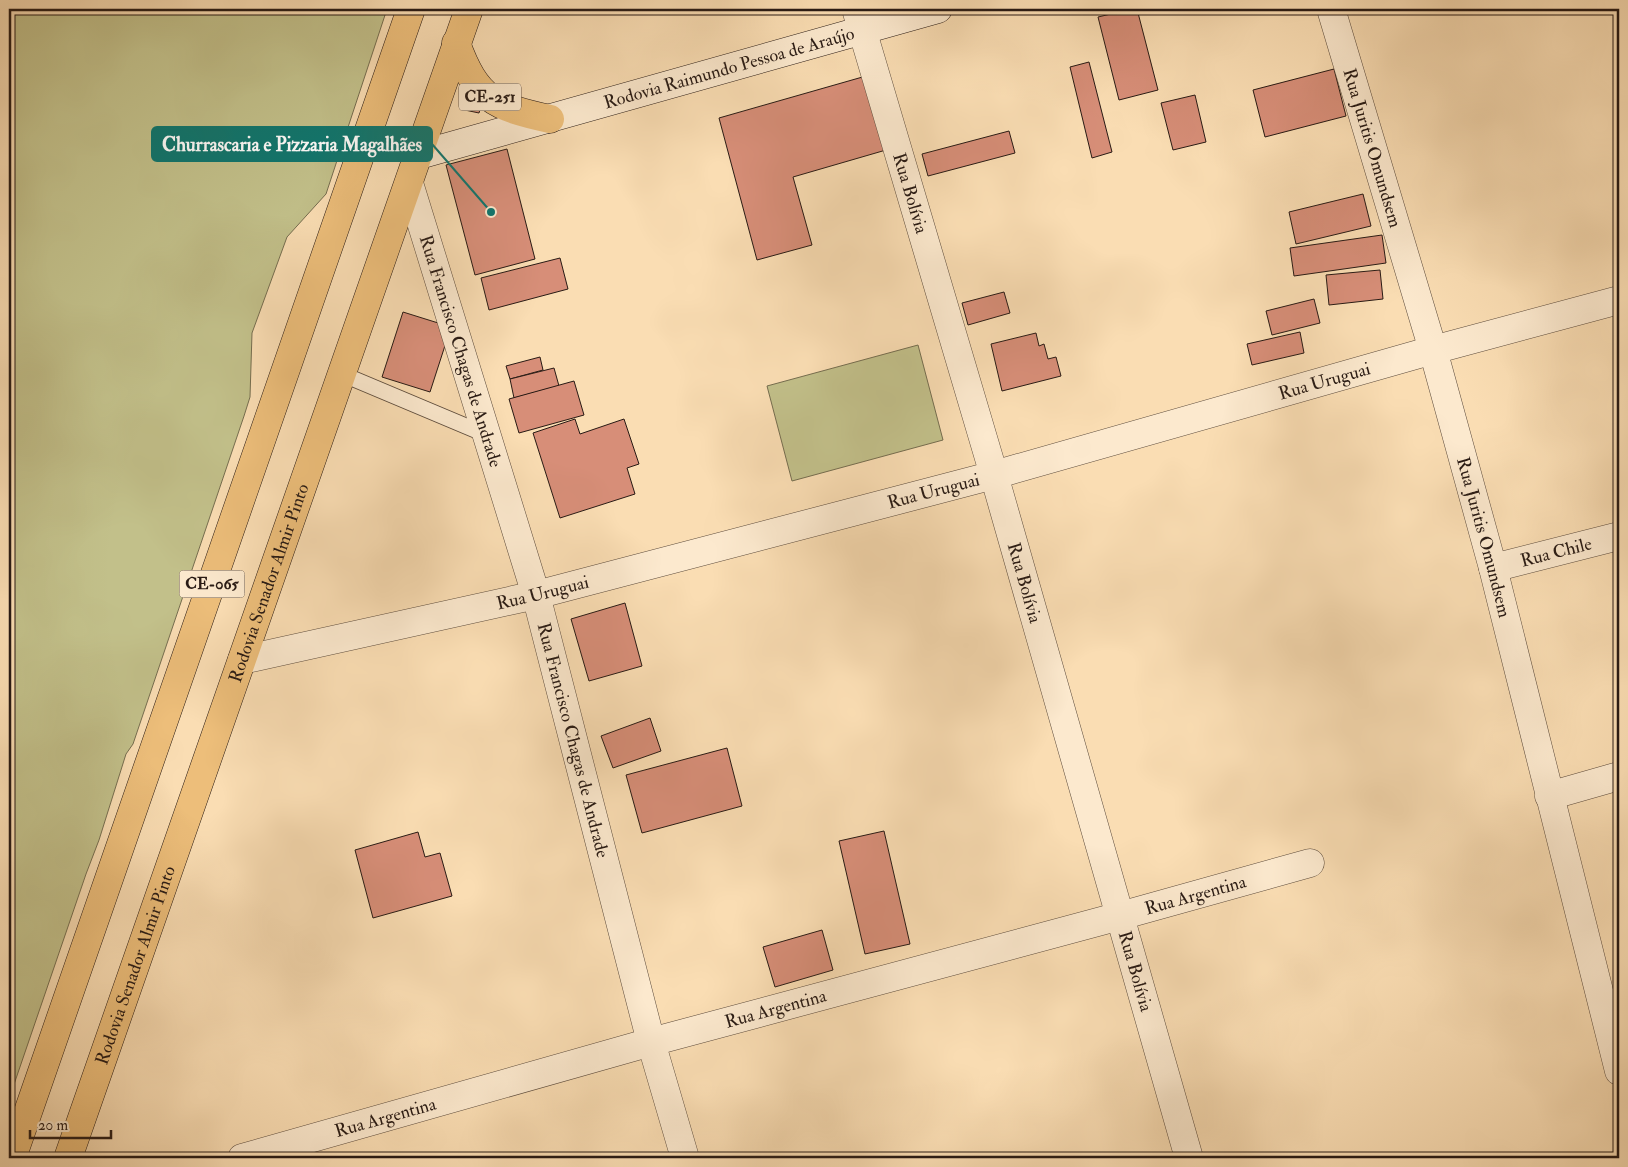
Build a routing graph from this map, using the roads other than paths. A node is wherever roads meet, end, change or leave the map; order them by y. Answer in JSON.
{"nodes":[{"id":1,"x":411,"y":9,"type":"edge"},
{"id":2,"x":469,"y":9,"type":"edge"},
{"id":3,"x":938,"y":9,"type":"edge"},
{"id":4,"x":1331,"y":9,"type":"edge"},
{"id":5,"x":859,"y":19,"type":"edge"},
{"id":6,"x":456,"y":43,"type":"junction"},
{"id":7,"x":550,"y":119,"type":"junction"},
{"id":8,"x":419,"y":154,"type":"junction"},
{"id":9,"x":409,"y":183,"type":"junction"},
{"id":10,"x":1619,"y":300,"type":"edge"},
{"id":11,"x":1432,"y":350,"type":"junction"},
{"id":12,"x":342,"y":374,"type":"junction"},
{"id":13,"x":487,"y":435,"type":"junction"},
{"id":14,"x":994,"y":475,"type":"junction"},
{"id":15,"x":1619,"y":536,"type":"edge"},
{"id":16,"x":1493,"y":568,"type":"junction"},
{"id":17,"x":536,"y":594,"type":"junction"},
{"id":18,"x":242,"y":660,"type":"junction"},
{"id":19,"x":1619,"y":776,"type":"edge"},
{"id":20,"x":1549,"y":796,"type":"junction"},
{"id":21,"x":1310,"y":863,"type":"dead end"},
{"id":22,"x":1120,"y":916,"type":"junction"},
{"id":23,"x":1612,"y":1012,"type":"edge"},
{"id":24,"x":651,"y":1042,"type":"junction"},
{"id":25,"x":1619,"y":1071,"type":"edge"},
{"id":26,"x":12,"y":1158,"type":"edge"},
{"id":27,"x":68,"y":1158,"type":"edge"},
{"id":28,"x":242,"y":1158,"type":"edge"},
{"id":29,"x":685,"y":1158,"type":"edge"},
{"id":30,"x":1189,"y":1158,"type":"edge"}],
"edges":[{"from":1,"to":26,"type":"main road","number":"CE-065"},
{"from":2,"to":6,"type":"main road","name":"Rodovia Senador Almir Pinto","number":"CE-065"},
{"from":3,"to":5,"type":"street","name":"Rodovia Raimundo Pessoa de Araújo","number":"CE-251"},
{"from":4,"to":11,"type":"street","name":"Rua Juritis Omundsem"},
{"from":5,"to":7,"type":"street","name":"Rodovia Raimundo Pessoa de Araújo","number":"CE-251"},
{"from":5,"to":14,"type":"street","name":"Rua Bolívia"},
{"from":6,"to":7,"type":"main road","name":"Rodovia Raimundo Pessoa de Araújo","number":"CE-251"},
{"from":6,"to":8,"type":"main road","name":"Rodovia Senador Almir Pinto","number":"CE-065"},
{"from":7,"to":8,"type":"street","name":"Rodovia Raimundo Pessoa de Araújo","number":"CE-251"},
{"from":8,"to":9,"type":"main road","name":"Rodovia Senador Almir Pinto","number":"CE-065"},
{"from":9,"to":12,"type":"main road","name":"Rodovia Senador Almir Pinto","number":"CE-065"},
{"from":9,"to":13,"type":"street","name":"Rua Francisco Chagas de Andrade"},
{"from":10,"to":11,"type":"street","name":"Rua Uruguai"},
{"from":11,"to":14,"type":"street","name":"Rua Uruguai"},
{"from":11,"to":16,"type":"street","name":"Rua Juritis Omundsem"},
{"from":12,"to":13,"type":"lane"},
{"from":12,"to":18,"type":"main road","name":"Rodovia Senador Almir Pinto","number":"CE-065"},
{"from":13,"to":17,"type":"street","name":"Rua Francisco Chagas de Andrade"},
{"from":14,"to":17,"type":"street","name":"Rua Uruguai"},
{"from":14,"to":22,"type":"street","name":"Rua Bolívia"},
{"from":15,"to":16,"type":"street","name":"Rua Chile"},
{"from":16,"to":20,"type":"street","name":"Rua Juritis Omundsem"},
{"from":17,"to":18,"type":"street","name":"Rua Uruguai"},
{"from":17,"to":24,"type":"street","name":"Rua Francisco Chagas de Andrade"},
{"from":18,"to":27,"type":"main road","name":"Rodovia Senador Almir Pinto","number":"CE-065"},
{"from":19,"to":20,"type":"street"},
{"from":20,"to":23,"type":"street","name":"Rua Juritis Omundsem"},
{"from":21,"to":22,"type":"street","name":"Rua Argentina"},
{"from":22,"to":24,"type":"street","name":"Rua Argentina"},
{"from":22,"to":30,"type":"street","name":"Rua Bolívia"},
{"from":23,"to":25,"type":"street","name":"Rua Juritis Omundsem"},
{"from":24,"to":28,"type":"street","name":"Rua Argentina"},
{"from":24,"to":29,"type":"street","name":"Rua Francisco Chagas de Andrade"}]}
